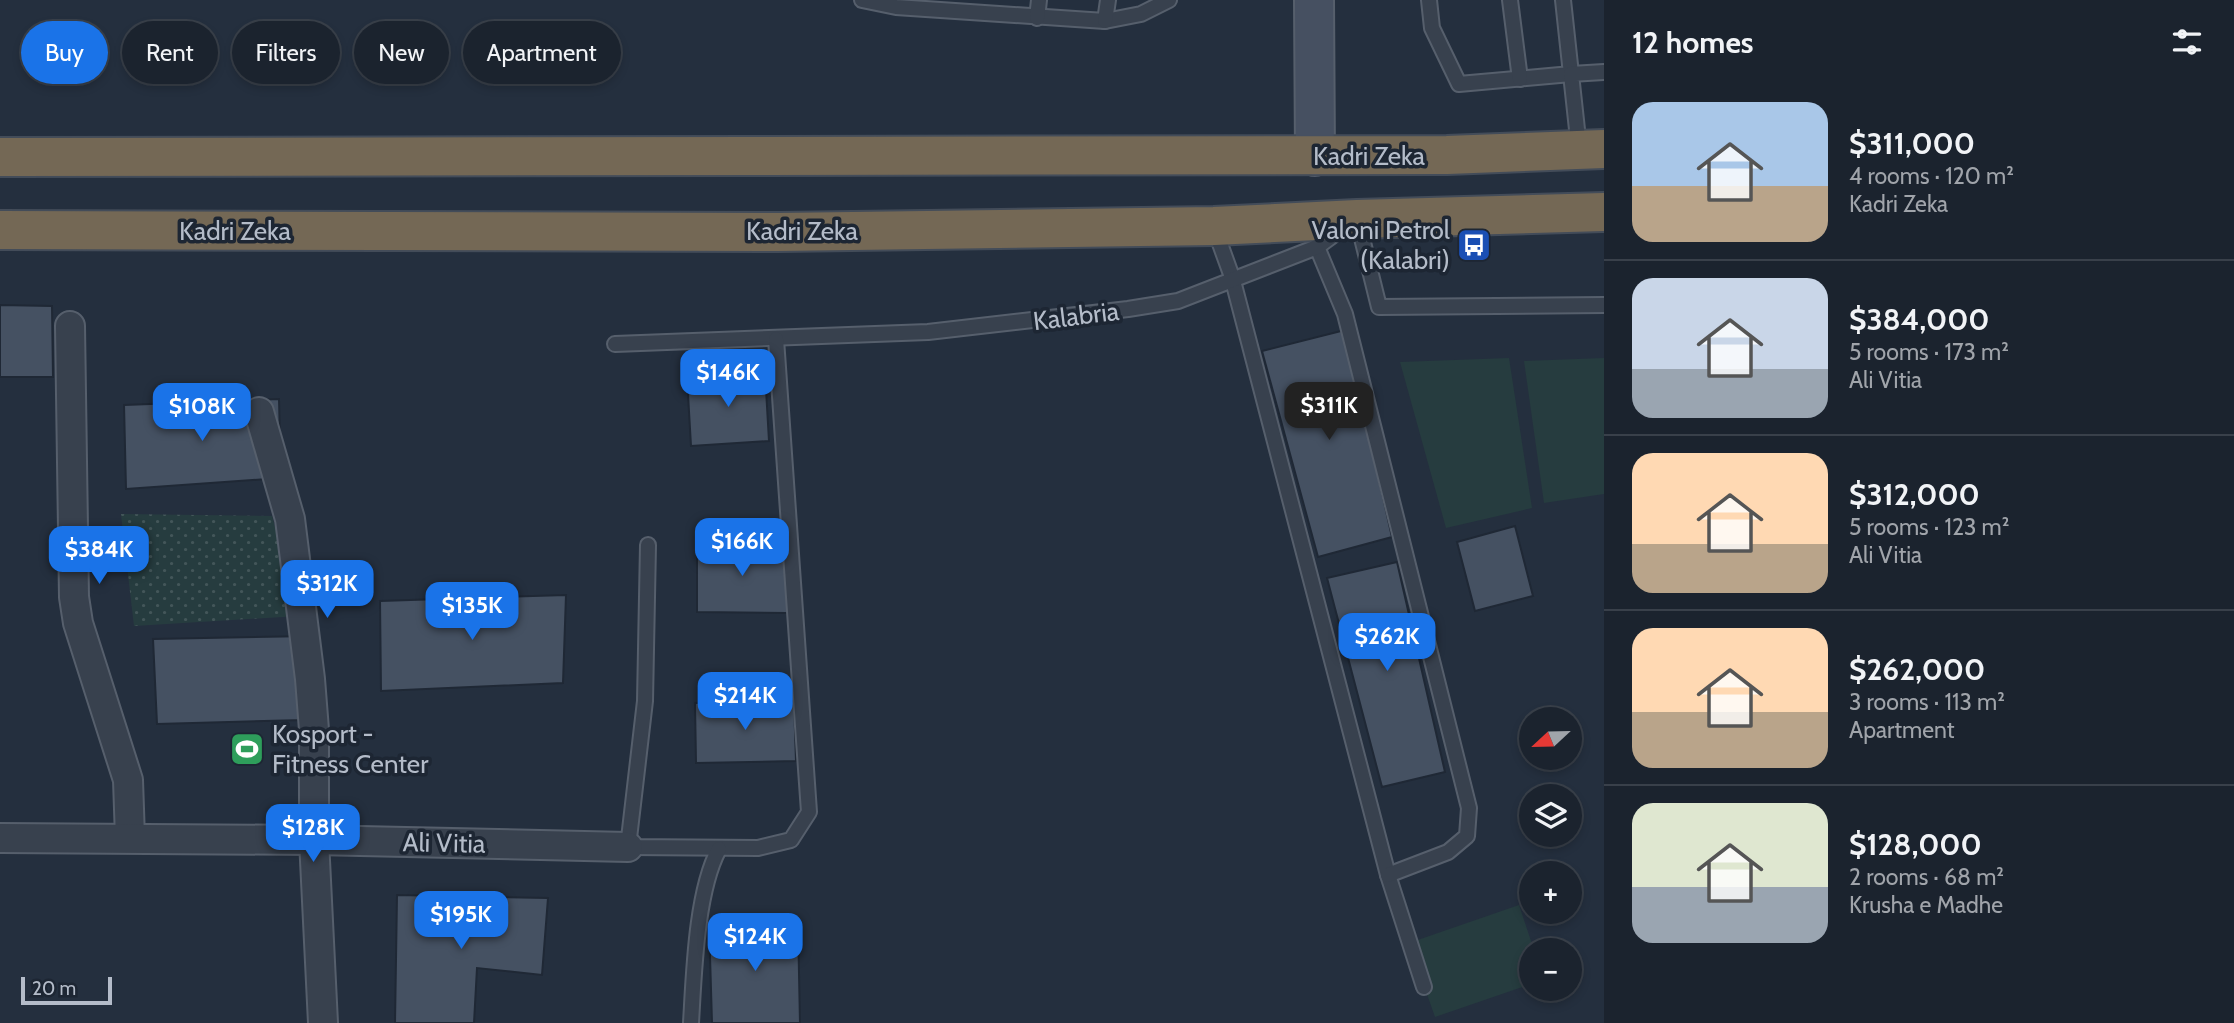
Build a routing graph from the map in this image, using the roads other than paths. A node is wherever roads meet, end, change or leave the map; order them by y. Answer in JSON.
{"nodes":[{"id":1,"x":862,"y":0,"type":"edge"},
{"id":2,"x":1039,"y":0,"type":"edge"},
{"id":3,"x":1108,"y":0,"type":"edge"},
{"id":4,"x":1168,"y":0,"type":"edge"},
{"id":5,"x":1314,"y":0,"type":"edge"},
{"id":6,"x":1429,"y":0,"type":"edge"},
{"id":7,"x":1510,"y":0,"type":"edge"},
{"id":8,"x":1563,"y":0,"type":"edge"},
{"id":9,"x":897,"y":4,"type":"edge"},
{"id":10,"x":967,"y":6,"type":"edge"},
{"id":11,"x":1037,"y":18,"type":"junction"},
{"id":12,"x":1105,"y":21,"type":"junction"},
{"id":13,"x":1604,"y":72,"type":"edge"},
{"id":14,"x":1572,"y":74,"type":"junction"},
{"id":15,"x":1520,"y":79,"type":"junction"},
{"id":16,"x":1592,"y":150,"type":"edge"},
{"id":17,"x":1315,"y":156,"type":"junction"},
{"id":18,"x":0,"y":158,"type":"edge"},
{"id":19,"x":1604,"y":212,"type":"edge"},
{"id":20,"x":1357,"y":219,"type":"junction"},
{"id":21,"x":1214,"y":226,"type":"junction"},
{"id":22,"x":0,"y":230,"type":"edge"},
{"id":23,"x":1317,"y":247,"type":"junction"},
{"id":24,"x":1232,"y":277,"type":"junction"},
{"id":25,"x":1604,"y":305,"type":"edge"},
{"id":26,"x":70,"y":326,"type":"dead end"},
{"id":27,"x":776,"y":339,"type":"junction"},
{"id":28,"x":615,"y":344,"type":"dead end"},
{"id":29,"x":259,"y":412,"type":"dead end"},
{"id":30,"x":648,"y":545,"type":"dead end"},
{"id":31,"x":0,"y":838,"type":"edge"},
{"id":32,"x":130,"y":838,"type":"junction"},
{"id":33,"x":314,"y":840,"type":"junction"},
{"id":34,"x":628,"y":847,"type":"junction"},
{"id":35,"x":719,"y":849,"type":"junction"},
{"id":36,"x":1388,"y":875,"type":"junction"},
{"id":37,"x":1424,"y":988,"type":"dead end"},
{"id":38,"x":323,"y":1023,"type":"edge"},
{"id":39,"x":691,"y":1023,"type":"edge"}],
"edges":[{"from":1,"to":9,"type":"lane"},
{"from":2,"to":11,"type":"lane"},
{"from":3,"to":12,"type":"lane"},
{"from":4,"to":12,"type":"lane"},
{"from":5,"to":17,"type":"street"},
{"from":6,"to":15,"type":"lane"},
{"from":7,"to":15,"type":"lane"},
{"from":8,"to":14,"type":"lane"},
{"from":9,"to":10,"type":"lane"},
{"from":10,"to":11,"type":"lane"},
{"from":11,"to":12,"type":"lane"},
{"from":13,"to":14,"type":"lane"},
{"from":14,"to":15,"type":"lane"},
{"from":14,"to":16,"type":"lane"},
{"from":16,"to":17,"type":"highway","name":"Kadri Zeka"},
{"from":17,"to":18,"type":"highway","name":"Kadri Zeka"},
{"from":19,"to":20,"type":"highway","name":"Kadri Zeka"},
{"from":20,"to":21,"type":"highway","name":"Kadri Zeka"},
{"from":20,"to":23,"type":"lane","name":"Kalabria"},
{"from":20,"to":25,"type":"lane"},
{"from":21,"to":22,"type":"highway","name":"Kadri Zeka"},
{"from":21,"to":24,"type":"lane"},
{"from":23,"to":24,"type":"lane","name":"Kalabria"},
{"from":23,"to":36,"type":"lane"},
{"from":24,"to":27,"type":"lane","name":"Kalabria"},
{"from":24,"to":36,"type":"lane"},
{"from":26,"to":32,"type":"street"},
{"from":27,"to":28,"type":"lane","name":"Kalabria"},
{"from":27,"to":35,"type":"lane","name":"Ali Vitia"},
{"from":29,"to":33,"type":"street"},
{"from":30,"to":34,"type":"lane"},
{"from":31,"to":32,"type":"street","name":"Ali Vitia"},
{"from":32,"to":33,"type":"street","name":"Ali Vitia"},
{"from":33,"to":34,"type":"street","name":"Ali Vitia"},
{"from":33,"to":38,"type":"street"},
{"from":34,"to":35,"type":"lane","name":"Ali Vitia"},
{"from":35,"to":39,"type":"lane"},
{"from":36,"to":37,"type":"lane"}]}
